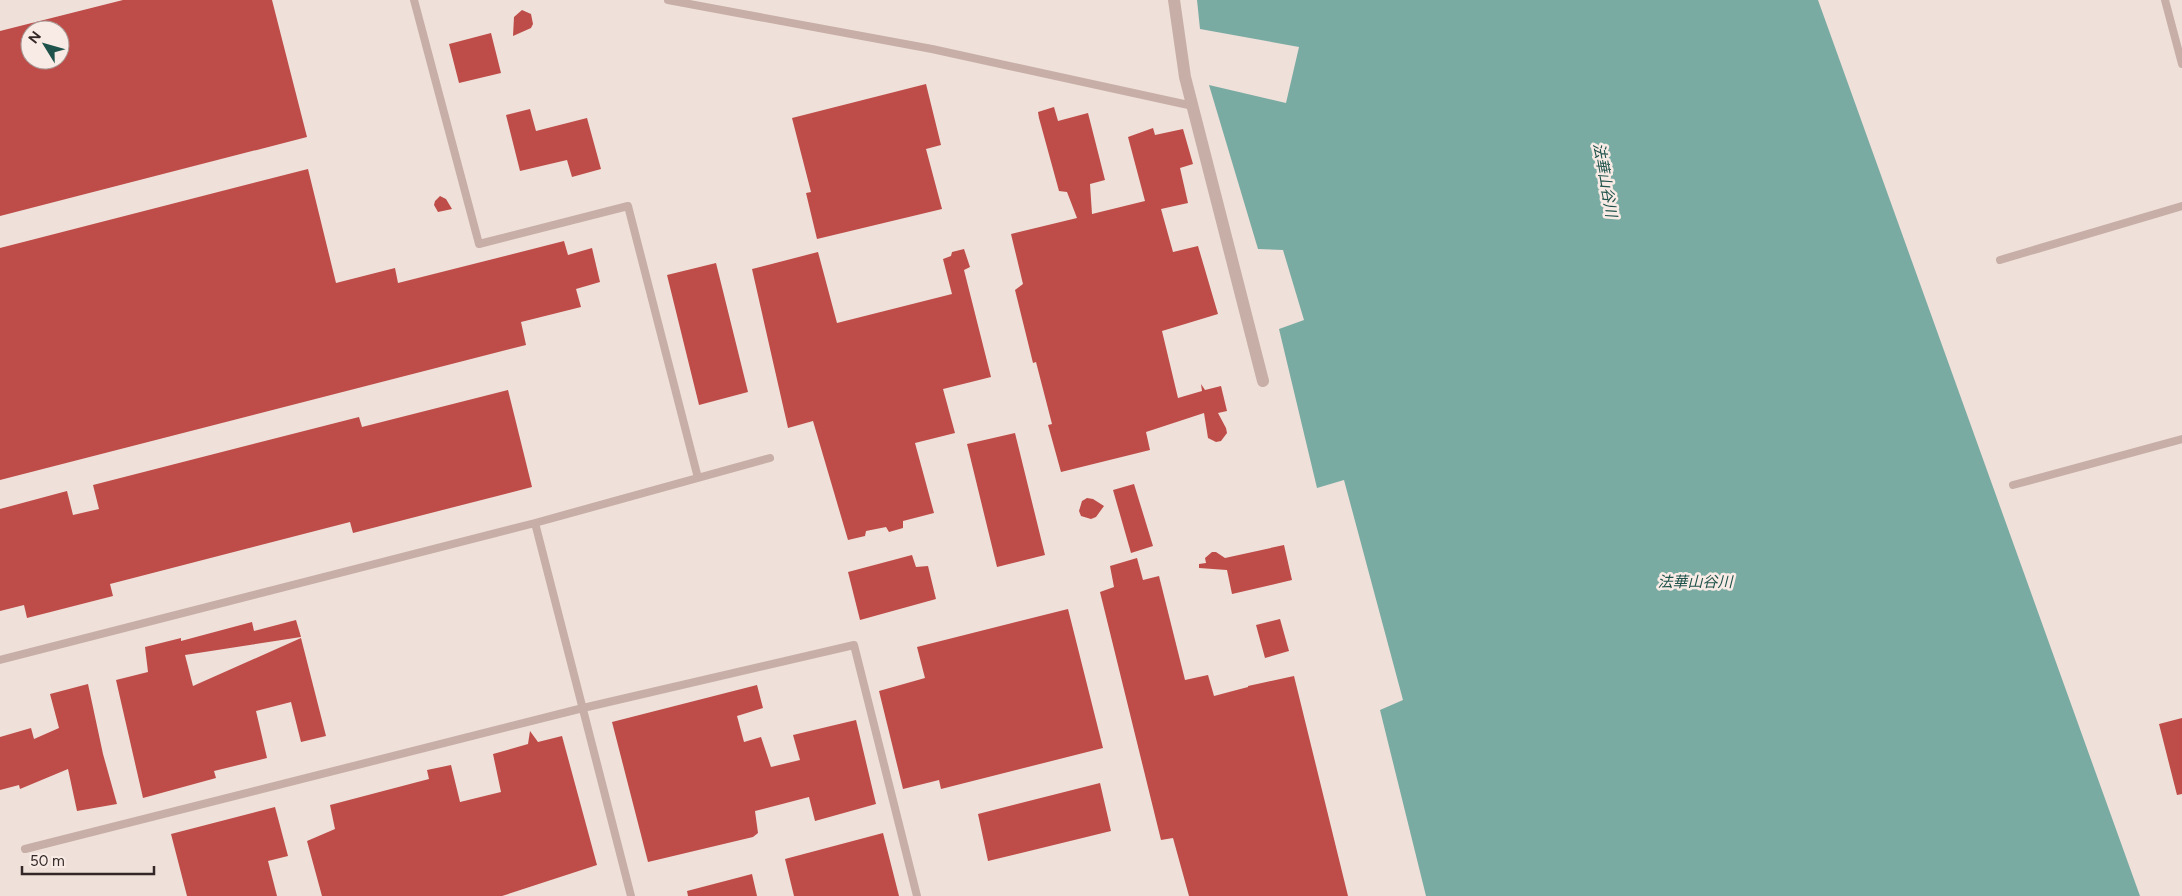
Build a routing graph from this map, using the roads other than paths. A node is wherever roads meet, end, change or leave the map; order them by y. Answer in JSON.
{"nodes":[{"id":1,"x":414,"y":0,"type":"edge"},
{"id":2,"x":668,"y":0,"type":"edge"},
{"id":3,"x":1174,"y":0,"type":"edge"},
{"id":4,"x":2165,"y":0,"type":"edge"},
{"id":5,"x":2182,"y":64,"type":"edge"},
{"id":6,"x":1192,"y":106,"type":"junction"},
{"id":7,"x":2182,"y":206,"type":"edge"},
{"id":8,"x":2000,"y":260,"type":"dead end"},
{"id":9,"x":1263,"y":381,"type":"dead end"},
{"id":10,"x":2182,"y":439,"type":"edge"},
{"id":11,"x":770,"y":458,"type":"dead end"},
{"id":12,"x":698,"y":478,"type":"junction"},
{"id":13,"x":2013,"y":485,"type":"dead end"},
{"id":14,"x":535,"y":523,"type":"junction"},
{"id":15,"x":0,"y":660,"type":"edge"},
{"id":16,"x":583,"y":708,"type":"junction"},
{"id":17,"x":25,"y":849,"type":"dead end"},
{"id":18,"x":631,"y":896,"type":"edge"},
{"id":19,"x":917,"y":896,"type":"edge"}],
"edges":[{"from":1,"to":12,"type":"lane"},
{"from":2,"to":6,"type":"lane"},
{"from":3,"to":6,"type":"street"},
{"from":4,"to":5,"type":"lane"},
{"from":6,"to":9,"type":"street"},
{"from":7,"to":8,"type":"lane"},
{"from":10,"to":13,"type":"lane"},
{"from":11,"to":12,"type":"lane"},
{"from":12,"to":14,"type":"lane"},
{"from":14,"to":15,"type":"lane"},
{"from":14,"to":16,"type":"lane"},
{"from":16,"to":17,"type":"lane"},
{"from":16,"to":18,"type":"lane"},
{"from":16,"to":19,"type":"lane"}]}
